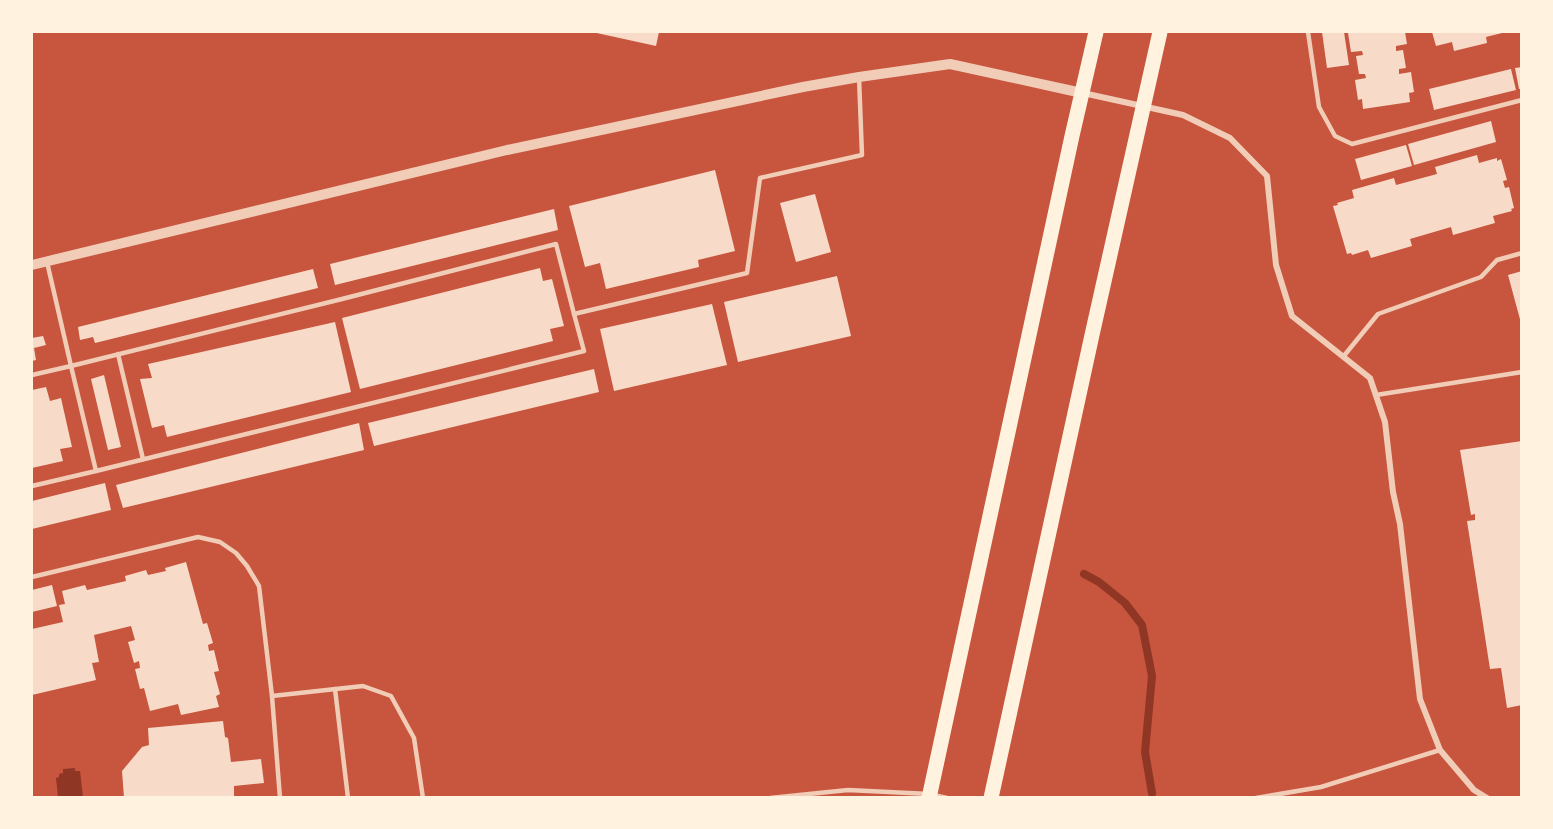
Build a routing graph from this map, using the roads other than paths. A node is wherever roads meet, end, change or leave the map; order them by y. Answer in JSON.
{"nodes":[{"id":1,"x":1096,"y":32,"type":"edge"},
{"id":2,"x":1160,"y":32,"type":"edge"},
{"id":3,"x":1308,"y":32,"type":"edge"},
{"id":4,"x":859,"y":77,"type":"junction"},
{"id":5,"x":1082,"y":93,"type":"junction"},
{"id":6,"x":1521,"y":100,"type":"edge"},
{"id":7,"x":1143,"y":106,"type":"junction"},
{"id":8,"x":1521,"y":253,"type":"edge"},
{"id":9,"x":47,"y":261,"type":"junction"},
{"id":10,"x":32,"y":265,"type":"edge"},
{"id":11,"x":574,"y":314,"type":"junction"},
{"id":12,"x":118,"y":354,"type":"junction"},
{"id":13,"x":1343,"y":357,"type":"junction"},
{"id":14,"x":71,"y":366,"type":"junction"},
{"id":15,"x":1521,"y":372,"type":"edge"},
{"id":16,"x":32,"y":375,"type":"edge"},
{"id":17,"x":1376,"y":395,"type":"junction"},
{"id":18,"x":143,"y":459,"type":"junction"},
{"id":19,"x":96,"y":471,"type":"junction"},
{"id":20,"x":32,"y":486,"type":"edge"},
{"id":21,"x":32,"y":577,"type":"edge"},
{"id":22,"x":334,"y":689,"type":"junction"},
{"id":23,"x":272,"y":696,"type":"junction"},
{"id":24,"x":1440,"y":750,"type":"junction"},
{"id":25,"x":929,"y":796,"type":"edge"},
{"id":26,"x":280,"y":798,"type":"edge"},
{"id":27,"x":348,"y":798,"type":"edge"},
{"id":28,"x":423,"y":798,"type":"edge"},
{"id":29,"x":770,"y":798,"type":"edge"},
{"id":30,"x":947,"y":798,"type":"edge"},
{"id":31,"x":991,"y":798,"type":"edge"},
{"id":32,"x":1256,"y":798,"type":"edge"},
{"id":33,"x":1487,"y":798,"type":"edge"}],
"edges":[{"from":1,"to":5,"type":"main road"},
{"from":2,"to":7,"type":"main road"},
{"from":3,"to":6,"type":"lane"},
{"from":4,"to":5,"type":"street"},
{"from":4,"to":9,"type":"street"},
{"from":4,"to":11,"type":"lane"},
{"from":5,"to":7,"type":"street"},
{"from":5,"to":25,"type":"main road"},
{"from":7,"to":13,"type":"street"},
{"from":7,"to":31,"type":"main road"},
{"from":8,"to":13,"type":"lane"},
{"from":9,"to":10,"type":"street"},
{"from":9,"to":14,"type":"lane"},
{"from":11,"to":12,"type":"lane"},
{"from":11,"to":18,"type":"lane"},
{"from":12,"to":14,"type":"lane"},
{"from":12,"to":18,"type":"lane"},
{"from":13,"to":17,"type":"street"},
{"from":14,"to":16,"type":"lane"},
{"from":14,"to":19,"type":"lane"},
{"from":15,"to":17,"type":"lane"},
{"from":17,"to":24,"type":"street"},
{"from":18,"to":19,"type":"lane"},
{"from":19,"to":20,"type":"lane"},
{"from":21,"to":23,"type":"lane"},
{"from":22,"to":23,"type":"lane"},
{"from":22,"to":27,"type":"lane"},
{"from":22,"to":28,"type":"lane"},
{"from":23,"to":26,"type":"lane"},
{"from":24,"to":32,"type":"lane"},
{"from":24,"to":33,"type":"street"},
{"from":25,"to":29,"type":"lane"},
{"from":25,"to":30,"type":"lane"}]}
